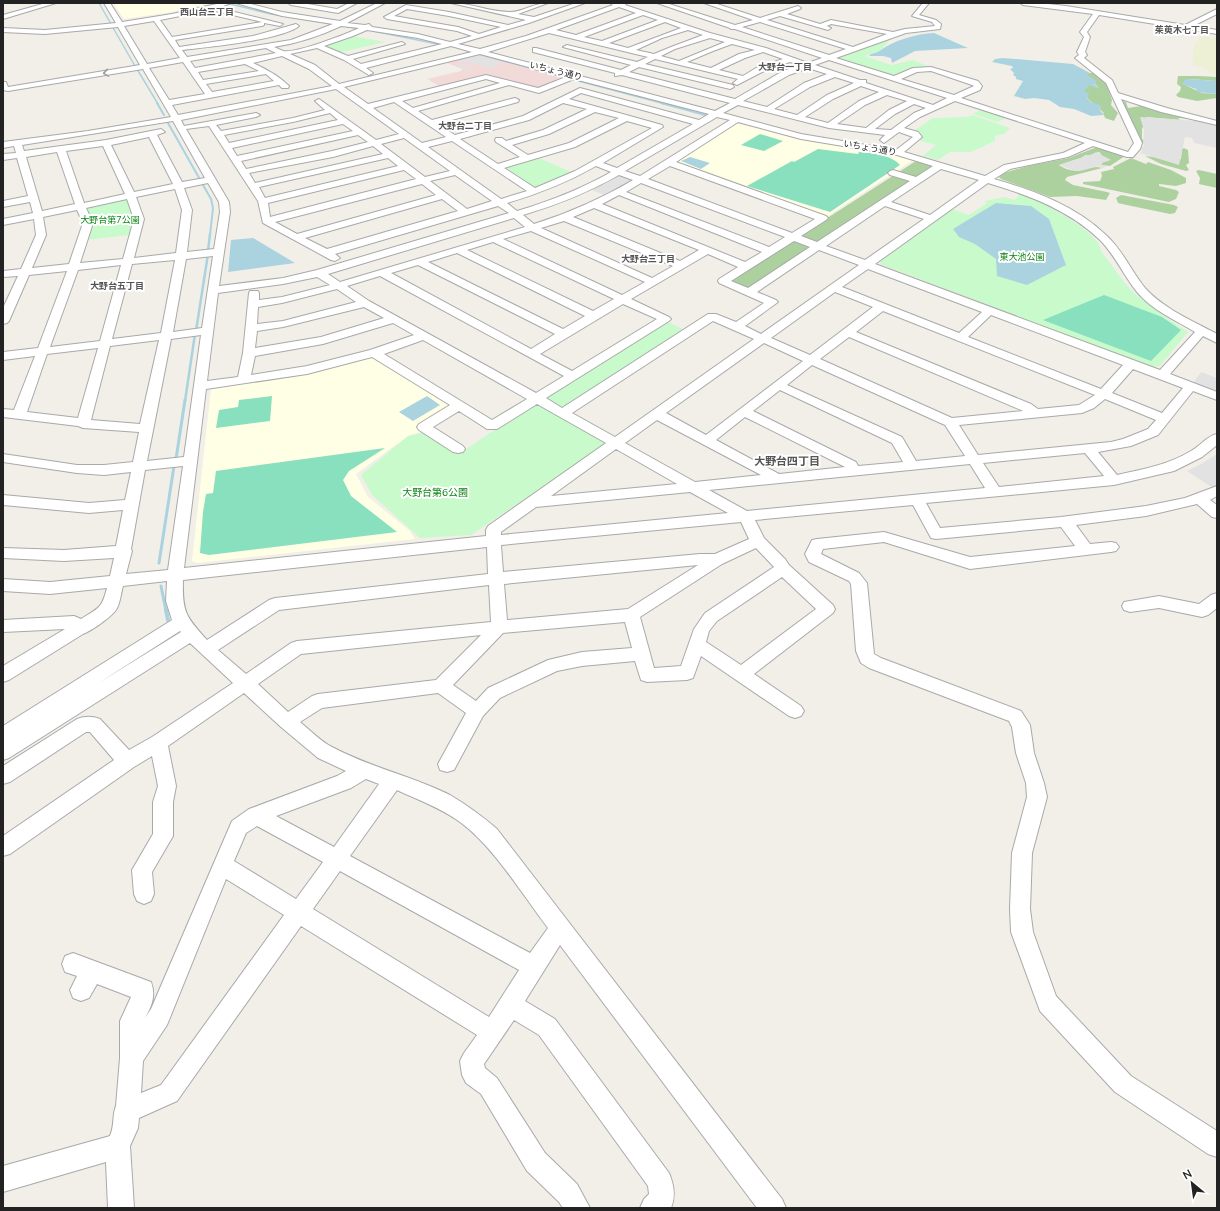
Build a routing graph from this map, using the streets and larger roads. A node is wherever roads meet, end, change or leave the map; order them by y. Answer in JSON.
{"nodes":[{"id":1,"x":53,"y":3,"type":"edge"},
{"id":2,"x":107,"y":3,"type":"edge"},
{"id":3,"x":228,"y":3,"type":"edge"},
{"id":4,"x":239,"y":3,"type":"edge"},
{"id":5,"x":291,"y":3,"type":"edge"},
{"id":6,"x":354,"y":3,"type":"edge"},
{"id":7,"x":382,"y":3,"type":"edge"},
{"id":8,"x":414,"y":3,"type":"edge"},
{"id":9,"x":454,"y":3,"type":"edge"},
{"id":10,"x":545,"y":3,"type":"edge"},
{"id":11,"x":582,"y":3,"type":"edge"},
{"id":12,"x":663,"y":3,"type":"edge"},
{"id":13,"x":707,"y":3,"type":"edge"},
{"id":14,"x":926,"y":3,"type":"edge"},
{"id":15,"x":1023,"y":3,"type":"edge"},
{"id":16,"x":469,"y":4,"type":"edge"},
{"id":17,"x":618,"y":4,"type":"edge"},
{"id":18,"x":788,"y":4,"type":"dead end"},
{"id":19,"x":503,"y":5,"type":"dead end"},
{"id":20,"x":406,"y":7,"type":"junction"},
{"id":21,"x":212,"y":8,"type":"junction"},
{"id":22,"x":765,"y":9,"type":"dead end"},
{"id":23,"x":490,"y":10,"type":"junction"},
{"id":24,"x":1096,"y":10,"type":"junction"},
{"id":25,"x":338,"y":11,"type":"junction"},
{"id":26,"x":1217,"y":11,"type":"edge"},
{"id":27,"x":642,"y":13,"type":"junction"},
{"id":28,"x":232,"y":14,"type":"junction"},
{"id":29,"x":512,"y":14,"type":"junction"},
{"id":30,"x":779,"y":14,"type":"junction"},
{"id":31,"x":3,"y":17,"type":"edge"},
{"id":32,"x":220,"y":18,"type":"dead end"},
{"id":33,"x":156,"y":19,"type":"junction"},
{"id":34,"x":760,"y":19,"type":"junction"},
{"id":35,"x":319,"y":20,"type":"junction"},
{"id":36,"x":382,"y":20,"type":"junction"},
{"id":37,"x":535,"y":20,"type":"junction"},
{"id":38,"x":665,"y":20,"type":"junction"},
{"id":39,"x":271,"y":22,"type":"junction"},
{"id":40,"x":340,"y":23,"type":"junction"},
{"id":41,"x":120,"y":24,"type":"junction"},
{"id":42,"x":212,"y":24,"type":"dead end"},
{"id":43,"x":556,"y":25,"type":"junction"},
{"id":44,"x":820,"y":26,"type":"junction"},
{"id":45,"x":366,"y":27,"type":"junction"},
{"id":46,"x":508,"y":27,"type":"junction"},
{"id":47,"x":736,"y":27,"type":"junction"},
{"id":48,"x":1186,"y":27,"type":"junction"},
{"id":49,"x":303,"y":28,"type":"junction"},
{"id":50,"x":688,"y":28,"type":"junction"},
{"id":51,"x":230,"y":29,"type":"junction"},
{"id":52,"x":3,"y":30,"type":"edge"},
{"id":53,"x":547,"y":30,"type":"junction"},
{"id":54,"x":325,"y":31,"type":"junction"},
{"id":55,"x":840,"y":32,"type":"dead end"},
{"id":56,"x":1217,"y":32,"type":"edge"},
{"id":57,"x":351,"y":35,"type":"junction"},
{"id":58,"x":709,"y":35,"type":"junction"},
{"id":59,"x":892,"y":35,"type":"junction"},
{"id":60,"x":479,"y":36,"type":"junction"},
{"id":61,"x":365,"y":37,"type":"dead end"},
{"id":62,"x":576,"y":38,"type":"junction"},
{"id":63,"x":860,"y":38,"type":"dead end"},
{"id":64,"x":170,"y":39,"type":"junction"},
{"id":65,"x":735,"y":41,"type":"junction"},
{"id":66,"x":874,"y":42,"type":"junction"},
{"id":67,"x":451,"y":44,"type":"junction"},
{"id":68,"x":556,"y":44,"type":"junction"},
{"id":69,"x":601,"y":44,"type":"junction"},
{"id":70,"x":408,"y":45,"type":"junction"},
{"id":71,"x":268,"y":46,"type":"junction"},
{"id":72,"x":318,"y":46,"type":"junction"},
{"id":73,"x":178,"y":49,"type":"junction"},
{"id":74,"x":853,"y":49,"type":"junction"},
{"id":75,"x":629,"y":50,"type":"junction"},
{"id":76,"x":763,"y":50,"type":"junction"},
{"id":77,"x":426,"y":51,"type":"junction"},
{"id":78,"x":476,"y":51,"type":"junction"},
{"id":79,"x":529,"y":52,"type":"junction"},
{"id":80,"x":337,"y":53,"type":"junction"},
{"id":81,"x":284,"y":54,"type":"junction"},
{"id":82,"x":655,"y":57,"type":"junction"},
{"id":83,"x":347,"y":58,"type":"junction"},
{"id":84,"x":828,"y":58,"type":"junction"},
{"id":85,"x":508,"y":59,"type":"junction"},
{"id":86,"x":790,"y":59,"type":"junction"},
{"id":87,"x":185,"y":60,"type":"junction"},
{"id":88,"x":246,"y":62,"type":"junction"},
{"id":89,"x":680,"y":63,"type":"junction"},
{"id":90,"x":638,"y":65,"type":"junction"},
{"id":91,"x":145,"y":66,"type":"junction"},
{"id":92,"x":808,"y":66,"type":"junction"},
{"id":93,"x":360,"y":67,"type":"junction"},
{"id":94,"x":712,"y":71,"type":"junction"},
{"id":95,"x":193,"y":72,"type":"junction"},
{"id":96,"x":267,"y":72,"type":"junction"},
{"id":97,"x":621,"y":73,"type":"junction"},
{"id":98,"x":835,"y":74,"type":"junction"},
{"id":99,"x":882,"y":75,"type":"junction"},
{"id":100,"x":374,"y":76,"type":"junction"},
{"id":101,"x":574,"y":76,"type":"junction"},
{"id":102,"x":745,"y":78,"type":"junction"},
{"id":103,"x":894,"y":79,"type":"junction"},
{"id":104,"x":281,"y":82,"type":"junction"},
{"id":105,"x":201,"y":83,"type":"junction"},
{"id":106,"x":510,"y":83,"type":"junction"},
{"id":107,"x":600,"y":83,"type":"junction"},
{"id":108,"x":860,"y":83,"type":"junction"},
{"id":109,"x":3,"y":84,"type":"edge"},
{"id":110,"x":556,"y":84,"type":"junction"},
{"id":111,"x":336,"y":86,"type":"junction"},
{"id":112,"x":730,"y":87,"type":"junction"},
{"id":113,"x":485,"y":90,"type":"junction"},
{"id":114,"x":580,"y":90,"type":"junction"},
{"id":115,"x":886,"y":92,"type":"junction"},
{"id":116,"x":294,"y":94,"type":"junction"},
{"id":117,"x":1116,"y":94,"type":"junction"},
{"id":118,"x":210,"y":95,"type":"junction"},
{"id":119,"x":341,"y":96,"type":"junction"},
{"id":120,"x":713,"y":96,"type":"junction"},
{"id":121,"x":953,"y":98,"type":"junction"},
{"id":122,"x":396,"y":100,"type":"junction"},
{"id":123,"x":562,"y":100,"type":"junction"},
{"id":124,"x":914,"y":101,"type":"junction"},
{"id":125,"x":735,"y":102,"type":"junction"},
{"id":126,"x":167,"y":103,"type":"junction"},
{"id":127,"x":940,"y":103,"type":"junction"},
{"id":128,"x":366,"y":107,"type":"junction"},
{"id":129,"x":932,"y":107,"type":"junction"},
{"id":130,"x":955,"y":108,"type":"dead end"},
{"id":131,"x":594,"y":109,"type":"junction"},
{"id":132,"x":412,"y":110,"type":"junction"},
{"id":133,"x":768,"y":110,"type":"junction"},
{"id":134,"x":330,"y":111,"type":"junction"},
{"id":135,"x":261,"y":114,"type":"dead end"},
{"id":136,"x":715,"y":114,"type":"junction"},
{"id":137,"x":176,"y":117,"type":"junction"},
{"id":138,"x":678,"y":117,"type":"junction"},
{"id":139,"x":626,"y":118,"type":"junction"},
{"id":140,"x":799,"y":118,"type":"junction"},
{"id":141,"x":736,"y":120,"type":"junction"},
{"id":142,"x":344,"y":121,"type":"junction"},
{"id":143,"x":210,"y":123,"type":"junction"},
{"id":144,"x":431,"y":123,"type":"junction"},
{"id":145,"x":700,"y":123,"type":"junction"},
{"id":146,"x":1217,"y":123,"type":"edge"},
{"id":147,"x":829,"y":126,"type":"junction"},
{"id":148,"x":660,"y":127,"type":"junction"},
{"id":149,"x":175,"y":129,"type":"junction"},
{"id":150,"x":484,"y":131,"type":"junction"},
{"id":151,"x":867,"y":131,"type":"junction"},
{"id":152,"x":894,"y":131,"type":"junction"},
{"id":153,"x":360,"y":132,"type":"junction"},
{"id":154,"x":152,"y":134,"type":"junction"},
{"id":155,"x":218,"y":134,"type":"junction"},
{"id":156,"x":406,"y":135,"type":"junction"},
{"id":157,"x":453,"y":138,"type":"junction"},
{"id":158,"x":18,"y":143,"type":"junction"},
{"id":159,"x":106,"y":143,"type":"junction"},
{"id":160,"x":374,"y":143,"type":"junction"},
{"id":161,"x":1093,"y":143,"type":"junction"},
{"id":162,"x":3,"y":144,"type":"edge"},
{"id":163,"x":505,"y":144,"type":"junction"},
{"id":164,"x":1065,"y":145,"type":"dead end"},
{"id":165,"x":227,"y":146,"type":"junction"},
{"id":166,"x":421,"y":146,"type":"junction"},
{"id":167,"x":873,"y":148,"type":"junction"},
{"id":168,"x":1079,"y":149,"type":"junction"},
{"id":169,"x":61,"y":150,"type":"junction"},
{"id":170,"x":898,"y":152,"type":"junction"},
{"id":171,"x":20,"y":155,"type":"junction"},
{"id":172,"x":389,"y":155,"type":"junction"},
{"id":173,"x":3,"y":157,"type":"edge"},
{"id":174,"x":527,"y":158,"type":"junction"},
{"id":175,"x":236,"y":159,"type":"junction"},
{"id":176,"x":668,"y":162,"type":"junction"},
{"id":177,"x":596,"y":163,"type":"junction"},
{"id":178,"x":941,"y":165,"type":"junction"},
{"id":179,"x":405,"y":167,"type":"junction"},
{"id":180,"x":498,"y":167,"type":"junction"},
{"id":181,"x":619,"y":170,"type":"junction"},
{"id":182,"x":243,"y":172,"type":"junction"},
{"id":183,"x":456,"y":172,"type":"junction"},
{"id":184,"x":893,"y":173,"type":"dead end"},
{"id":185,"x":641,"y":178,"type":"junction"},
{"id":186,"x":987,"y":179,"type":"junction"},
{"id":187,"x":205,"y":180,"type":"junction"},
{"id":188,"x":422,"y":181,"type":"junction"},
{"id":189,"x":918,"y":181,"type":"junction"},
{"id":190,"x":178,"y":186,"type":"junction"},
{"id":191,"x":252,"y":186,"type":"junction"},
{"id":192,"x":534,"y":192,"type":"junction"},
{"id":193,"x":619,"y":192,"type":"junction"},
{"id":194,"x":131,"y":196,"type":"junction"},
{"id":195,"x":442,"y":196,"type":"junction"},
{"id":196,"x":33,"y":198,"type":"junction"},
{"id":197,"x":263,"y":201,"type":"junction"},
{"id":198,"x":501,"y":203,"type":"junction"},
{"id":199,"x":884,"y":203,"type":"junction"},
{"id":200,"x":3,"y":204,"type":"edge"},
{"id":201,"x":595,"y":205,"type":"junction"},
{"id":202,"x":80,"y":206,"type":"junction"},
{"id":203,"x":466,"y":213,"type":"junction"},
{"id":204,"x":38,"y":214,"type":"junction"},
{"id":205,"x":517,"y":215,"type":"junction"},
{"id":206,"x":564,"y":217,"type":"junction"},
{"id":207,"x":932,"y":219,"type":"junction"},
{"id":208,"x":3,"y":222,"type":"edge"},
{"id":209,"x":266,"y":222,"type":"junction"},
{"id":210,"x":532,"y":228,"type":"junction"},
{"id":211,"x":793,"y":236,"type":"junction"},
{"id":212,"x":296,"y":237,"type":"junction"},
{"id":213,"x":494,"y":239,"type":"junction"},
{"id":214,"x":819,"y":246,"type":"junction"},
{"id":215,"x":458,"y":250,"type":"junction"},
{"id":216,"x":707,"y":250,"type":"junction"},
{"id":217,"x":770,"y":251,"type":"junction"},
{"id":218,"x":220,"y":252,"type":"junction"},
{"id":219,"x":326,"y":253,"type":"junction"},
{"id":220,"x":181,"y":256,"type":"junction"},
{"id":221,"x":127,"y":261,"type":"junction"},
{"id":222,"x":420,"y":262,"type":"junction"},
{"id":223,"x":869,"y":264,"type":"junction"},
{"id":224,"x":346,"y":265,"type":"junction"},
{"id":225,"x":680,"y":265,"type":"junction"},
{"id":226,"x":74,"y":266,"type":"junction"},
{"id":227,"x":745,"y":266,"type":"junction"},
{"id":228,"x":24,"y":272,"type":"junction"},
{"id":229,"x":319,"y":273,"type":"junction"},
{"id":230,"x":382,"y":273,"type":"junction"},
{"id":231,"x":3,"y":274,"type":"edge"},
{"id":232,"x":653,"y":282,"type":"junction"},
{"id":233,"x":255,"y":286,"type":"junction"},
{"id":234,"x":337,"y":286,"type":"junction"},
{"id":235,"x":835,"y":288,"type":"junction"},
{"id":236,"x":213,"y":290,"type":"junction"},
{"id":237,"x":749,"y":292,"type":"junction"},
{"id":238,"x":624,"y":299,"type":"junction"},
{"id":239,"x":365,"y":303,"type":"junction"},
{"id":240,"x":253,"y":304,"type":"junction"},
{"id":241,"x":882,"y":306,"type":"junction"},
{"id":242,"x":990,"y":310,"type":"junction"},
{"id":243,"x":593,"y":316,"type":"junction"},
{"id":244,"x":394,"y":319,"type":"junction"},
{"id":245,"x":665,"y":319,"type":"junction"},
{"id":246,"x":3,"y":321,"type":"edge"},
{"id":247,"x":737,"y":327,"type":"junction"},
{"id":248,"x":251,"y":328,"type":"junction"},
{"id":249,"x":691,"y":330,"type":"junction"},
{"id":250,"x":207,"y":331,"type":"junction"},
{"id":251,"x":847,"y":332,"type":"junction"},
{"id":252,"x":1201,"y":332,"type":"junction"},
{"id":253,"x":563,"y":334,"type":"junction"},
{"id":254,"x":424,"y":336,"type":"junction"},
{"id":255,"x":166,"y":337,"type":"junction"},
{"id":256,"x":961,"y":337,"type":"junction"},
{"id":257,"x":763,"y":338,"type":"junction"},
{"id":258,"x":1217,"y":340,"type":"edge"},
{"id":259,"x":104,"y":344,"type":"junction"},
{"id":260,"x":42,"y":352,"type":"junction"},
{"id":261,"x":250,"y":352,"type":"junction"},
{"id":262,"x":374,"y":353,"type":"junction"},
{"id":263,"x":532,"y":354,"type":"junction"},
{"id":264,"x":3,"y":356,"type":"edge"},
{"id":265,"x":810,"y":360,"type":"junction"},
{"id":266,"x":1131,"y":363,"type":"junction"},
{"id":267,"x":1162,"y":375,"type":"junction"},
{"id":268,"x":572,"y":376,"type":"junction"},
{"id":269,"x":244,"y":380,"type":"junction"},
{"id":270,"x":778,"y":385,"type":"junction"},
{"id":271,"x":201,"y":386,"type":"junction"},
{"id":272,"x":1191,"y":386,"type":"junction"},
{"id":273,"x":1104,"y":394,"type":"junction"},
{"id":274,"x":1217,"y":396,"type":"edge"},
{"id":275,"x":536,"y":398,"type":"junction"},
{"id":276,"x":459,"y":405,"type":"junction"},
{"id":277,"x":744,"y":412,"type":"junction"},
{"id":278,"x":3,"y":413,"type":"edge"},
{"id":279,"x":563,"y":413,"type":"junction"},
{"id":280,"x":1034,"y":413,"type":"junction"},
{"id":281,"x":657,"y":414,"type":"junction"},
{"id":282,"x":19,"y":415,"type":"junction"},
{"id":283,"x":1164,"y":418,"type":"junction"},
{"id":284,"x":950,"y":422,"type":"junction"},
{"id":285,"x":83,"y":424,"type":"junction"},
{"id":286,"x":146,"y":428,"type":"junction"},
{"id":287,"x":1217,"y":438,"type":"edge"},
{"id":288,"x":707,"y":440,"type":"junction"},
{"id":289,"x":616,"y":443,"type":"junction"},
{"id":290,"x":458,"y":449,"type":"dead end"},
{"id":291,"x":1089,"y":449,"type":"junction"},
{"id":292,"x":3,"y":458,"type":"edge"},
{"id":293,"x":974,"y":460,"type":"junction"},
{"id":294,"x":189,"y":461,"type":"junction"},
{"id":295,"x":912,"y":466,"type":"junction"},
{"id":296,"x":139,"y":468,"type":"junction"},
{"id":297,"x":855,"y":472,"type":"junction"},
{"id":298,"x":778,"y":479,"type":"junction"},
{"id":299,"x":1114,"y":480,"type":"junction"},
{"id":300,"x":694,"y":487,"type":"junction"},
{"id":301,"x":1217,"y":491,"type":"edge"},
{"id":302,"x":996,"y":492,"type":"junction"},
{"id":303,"x":917,"y":499,"type":"junction"},
{"id":304,"x":1200,"y":499,"type":"junction"},
{"id":305,"x":3,"y":500,"type":"edge"},
{"id":306,"x":533,"y":502,"type":"junction"},
{"id":307,"x":131,"y":504,"type":"junction"},
{"id":308,"x":1217,"y":513,"type":"edge"},
{"id":309,"x":746,"y":517,"type":"junction"},
{"id":310,"x":1065,"y":521,"type":"junction"},
{"id":311,"x":492,"y":541,"type":"junction"},
{"id":312,"x":758,"y":541,"type":"junction"},
{"id":313,"x":1111,"y":547,"type":"dead end"},
{"id":314,"x":1086,"y":550,"type":"junction"},
{"id":315,"x":124,"y":551,"type":"junction"},
{"id":316,"x":3,"y":552,"type":"edge"},
{"id":317,"x":717,"y":560,"type":"junction"},
{"id":318,"x":783,"y":569,"type":"junction"},
{"id":319,"x":175,"y":575,"type":"junction"},
{"id":320,"x":495,"y":579,"type":"junction"},
{"id":321,"x":117,"y":581,"type":"junction"},
{"id":322,"x":3,"y":585,"type":"edge"},
{"id":323,"x":1217,"y":599,"type":"edge"},
{"id":324,"x":1130,"y":606,"type":"dead end"},
{"id":325,"x":631,"y":616,"type":"junction"},
{"id":326,"x":3,"y":626,"type":"edge"},
{"id":327,"x":499,"y":627,"type":"junction"},
{"id":328,"x":82,"y":628,"type":"junction"},
{"id":329,"x":186,"y":628,"type":"junction"},
{"id":330,"x":697,"y":644,"type":"junction"},
{"id":331,"x":206,"y":649,"type":"junction"},
{"id":332,"x":642,"y":654,"type":"junction"},
{"id":333,"x":742,"y":674,"type":"junction"},
{"id":334,"x":3,"y":675,"type":"edge"},
{"id":335,"x":246,"y":684,"type":"junction"},
{"id":336,"x":441,"y":686,"type":"junction"},
{"id":337,"x":477,"y":711,"type":"junction"},
{"id":338,"x":795,"y":711,"type":"dead end"},
{"id":339,"x":287,"y":722,"type":"junction"},
{"id":340,"x":3,"y":736,"type":"edge"},
{"id":341,"x":158,"y":743,"type":"junction"},
{"id":342,"x":3,"y":752,"type":"edge"},
{"id":343,"x":127,"y":761,"type":"junction"},
{"id":344,"x":447,"y":764,"type":"dead end"},
{"id":345,"x":364,"y":770,"type":"junction"},
{"id":346,"x":3,"y":776,"type":"edge"},
{"id":347,"x":393,"y":780,"type":"junction"},
{"id":348,"x":256,"y":814,"type":"junction"},
{"id":349,"x":3,"y":847,"type":"edge"},
{"id":350,"x":337,"y":857,"type":"junction"},
{"id":351,"x":222,"y":865,"type":"junction"},
{"id":352,"x":144,"y":894,"type":"dead end"},
{"id":353,"x":299,"y":913,"type":"junction"},
{"id":354,"x":562,"y":929,"type":"junction"},
{"id":355,"x":533,"y":966,"type":"junction"},
{"id":356,"x":81,"y":990,"type":"dead end"},
{"id":357,"x":510,"y":1005,"type":"junction"},
{"id":358,"x":493,"y":1032,"type":"junction"},
{"id":359,"x":132,"y":1058,"type":"junction"},
{"id":360,"x":126,"y":1111,"type":"junction"},
{"id":361,"x":1217,"y":1145,"type":"edge"},
{"id":362,"x":118,"y":1146,"type":"junction"},
{"id":363,"x":3,"y":1179,"type":"edge"},
{"id":364,"x":121,"y":1208,"type":"edge"},
{"id":365,"x":577,"y":1208,"type":"edge"},
{"id":366,"x":653,"y":1208,"type":"edge"},
{"id":367,"x":773,"y":1208,"type":"edge"}],
"edges":[{"from":1,"to":31,"type":"street"},
{"from":2,"to":41,"type":"street"},
{"from":3,"to":21,"type":"street"},
{"from":4,"to":35,"type":"street","name":"いちょう通り"},
{"from":5,"to":25,"type":"street"},
{"from":6,"to":25,"type":"street"},
{"from":7,"to":40,"type":"street"},
{"from":8,"to":20,"type":"street"},
{"from":9,"to":16,"type":"street"},
{"from":10,"to":29,"type":"street"},
{"from":11,"to":37,"type":"street"},
{"from":12,"to":47,"type":"street"},
{"from":13,"to":34,"type":"street"},
{"from":14,"to":59,"type":"street"},
{"from":15,"to":24,"type":"street"},
{"from":16,"to":23,"type":"street"},
{"from":17,"to":27,"type":"street"},
{"from":17,"to":43,"type":"street"},
{"from":17,"to":53,"type":"street"},
{"from":18,"to":30,"type":"street"},
{"from":19,"to":23,"type":"street"},
{"from":20,"to":36,"type":"street"},
{"from":20,"to":46,"type":"street"},
{"from":21,"to":28,"type":"street"},
{"from":21,"to":33,"type":"street"},
{"from":22,"to":30,"type":"street"},
{"from":23,"to":29,"type":"street"},
{"from":24,"to":48,"type":"street"},
{"from":24,"to":117,"type":"street"},
{"from":25,"to":35,"type":"street"},
{"from":26,"to":48,"type":"street"},
{"from":27,"to":38,"type":"street"},
{"from":27,"to":62,"type":"street"},
{"from":28,"to":32,"type":"street"},
{"from":28,"to":39,"type":"street"},
{"from":29,"to":37,"type":"street"},
{"from":30,"to":34,"type":"street"},
{"from":30,"to":44,"type":"street"},
{"from":33,"to":41,"type":"street"},
{"from":33,"to":64,"type":"street"},
{"from":34,"to":47,"type":"street"},
{"from":34,"to":74,"type":"street"},
{"from":35,"to":40,"type":"street","name":"いちょう通り"},
{"from":36,"to":45,"type":"street"},
{"from":36,"to":60,"type":"street"},
{"from":37,"to":43,"type":"street"},
{"from":37,"to":46,"type":"street"},
{"from":38,"to":50,"type":"street"},
{"from":38,"to":69,"type":"street"},
{"from":39,"to":49,"type":"street"},
{"from":39,"to":51,"type":"street"},
{"from":40,"to":45,"type":"street","name":"いちょう通り"},
{"from":40,"to":54,"type":"street"},
{"from":41,"to":52,"type":"street"},
{"from":41,"to":91,"type":"street"},
{"from":42,"to":51,"type":"street"},
{"from":43,"to":78,"type":"street"},
{"from":44,"to":55,"type":"street"},
{"from":44,"to":59,"type":"street"},
{"from":45,"to":57,"type":"street"},
{"from":45,"to":67,"type":"street","name":"いちょう通り"},
{"from":46,"to":60,"type":"street"},
{"from":47,"to":58,"type":"street"},
{"from":47,"to":84,"type":"street"},
{"from":48,"to":56,"type":"street"},
{"from":49,"to":54,"type":"street"},
{"from":49,"to":73,"type":"street"},
{"from":50,"to":58,"type":"street"},
{"from":50,"to":75,"type":"street"},
{"from":51,"to":64,"type":"street"},
{"from":53,"to":62,"type":"street"},
{"from":53,"to":78,"type":"street"},
{"from":54,"to":71,"type":"street"},
{"from":57,"to":61,"type":"street"},
{"from":57,"to":72,"type":"street"},
{"from":58,"to":65,"type":"street"},
{"from":58,"to":82,"type":"street"},
{"from":59,"to":66,"type":"street"},
{"from":60,"to":67,"type":"street"},
{"from":62,"to":68,"type":"street"},
{"from":62,"to":69,"type":"street"},
{"from":63,"to":66,"type":"street"},
{"from":64,"to":73,"type":"street"},
{"from":65,"to":76,"type":"street"},
{"from":65,"to":89,"type":"street"},
{"from":66,"to":74,"type":"street"},
{"from":67,"to":77,"type":"street"},
{"from":67,"to":78,"type":"street","name":"いちょう通り"},
{"from":68,"to":79,"type":"street"},
{"from":68,"to":90,"type":"street"},
{"from":69,"to":75,"type":"street"},
{"from":70,"to":77,"type":"street"},
{"from":70,"to":80,"type":"street"},
{"from":70,"to":83,"type":"street"},
{"from":71,"to":81,"type":"street"},
{"from":71,"to":87,"type":"street"},
{"from":72,"to":80,"type":"street"},
{"from":72,"to":81,"type":"street"},
{"from":73,"to":87,"type":"street"},
{"from":74,"to":84,"type":"street"},
{"from":75,"to":82,"type":"street"},
{"from":76,"to":86,"type":"street"},
{"from":76,"to":94,"type":"street"},
{"from":77,"to":93,"type":"street"},
{"from":78,"to":85,"type":"street","name":"いちょう通り"},
{"from":78,"to":100,"type":"street"},
{"from":78,"to":111,"type":"street"},
{"from":79,"to":85,"type":"street"},
{"from":79,"to":97,"type":"street"},
{"from":80,"to":83,"type":"street"},
{"from":81,"to":88,"type":"street"},
{"from":81,"to":111,"type":"street"},
{"from":82,"to":89,"type":"street"},
{"from":82,"to":90,"type":"street"},
{"from":83,"to":93,"type":"street"},
{"from":84,"to":92,"type":"street"},
{"from":84,"to":99,"type":"street"},
{"from":85,"to":101,"type":"street","name":"いちょう通り"},
{"from":86,"to":92,"type":"street"},
{"from":86,"to":102,"type":"street"},
{"from":87,"to":91,"type":"street"},
{"from":87,"to":95,"type":"street"},
{"from":88,"to":95,"type":"street"},
{"from":88,"to":96,"type":"street"},
{"from":89,"to":94,"type":"street"},
{"from":90,"to":97,"type":"street"},
{"from":90,"to":112,"type":"street"},
{"from":91,"to":109,"type":"street","one_way":true},
{"from":91,"to":126,"type":"street"},
{"from":92,"to":98,"type":"street"},
{"from":92,"to":125,"type":"street"},
{"from":93,"to":100,"type":"street"},
{"from":94,"to":102,"type":"street"},
{"from":95,"to":105,"type":"street"},
{"from":96,"to":104,"type":"street"},
{"from":96,"to":105,"type":"street"},
{"from":97,"to":107,"type":"street"},
{"from":97,"to":120,"type":"street"},
{"from":98,"to":108,"type":"street"},
{"from":98,"to":133,"type":"street"},
{"from":99,"to":103,"type":"street"},
{"from":99,"to":108,"type":"street"},
{"from":100,"to":111,"type":"street"},
{"from":101,"to":107,"type":"street","name":"いちょう通り"},
{"from":101,"to":110,"type":"street"},
{"from":102,"to":112,"type":"street"},
{"from":103,"to":121,"type":"street"},
{"from":103,"to":121,"type":"street"},
{"from":104,"to":116,"type":"street"},
{"from":104,"to":118,"type":"street"},
{"from":105,"to":118,"type":"street"},
{"from":106,"to":110,"type":"street"},
{"from":106,"to":113,"type":"street"},
{"from":106,"to":122,"type":"street"},
{"from":107,"to":136,"type":"street","name":"いちょう通り"},
{"from":108,"to":115,"type":"street"},
{"from":108,"to":140,"type":"street"},
{"from":110,"to":114,"type":"street"},
{"from":111,"to":116,"type":"street"},
{"from":111,"to":119,"type":"street"},
{"from":111,"to":137,"type":"street"},
{"from":112,"to":120,"type":"street"},
{"from":113,"to":132,"type":"street"},
{"from":113,"to":144,"type":"street"},
{"from":114,"to":123,"type":"street"},
{"from":114,"to":138,"type":"street"},
{"from":115,"to":124,"type":"street"},
{"from":115,"to":147,"type":"street"},
{"from":116,"to":137,"type":"street"},
{"from":117,"to":146,"type":"street"},
{"from":117,"to":161,"type":"street"},
{"from":118,"to":126,"type":"street"},
{"from":119,"to":128,"type":"street"},
{"from":119,"to":134,"type":"street"},
{"from":120,"to":125,"type":"street"},
{"from":121,"to":127,"type":"street"},
{"from":121,"to":161,"type":"street"},
{"from":122,"to":128,"type":"street"},
{"from":122,"to":132,"type":"street"},
{"from":123,"to":131,"type":"street"},
{"from":123,"to":150,"type":"street"},
{"from":124,"to":129,"type":"street"},
{"from":124,"to":151,"type":"street"},
{"from":125,"to":133,"type":"street"},
{"from":125,"to":136,"type":"street"},
{"from":126,"to":137,"type":"street"},
{"from":127,"to":129,"type":"street"},
{"from":127,"to":130,"type":"street"},
{"from":128,"to":156,"type":"street"},
{"from":129,"to":152,"type":"street"},
{"from":131,"to":139,"type":"street"},
{"from":131,"to":163,"type":"street"},
{"from":132,"to":144,"type":"street"},
{"from":133,"to":140,"type":"street"},
{"from":134,"to":142,"type":"street"},
{"from":134,"to":155,"type":"street"},
{"from":135,"to":143,"type":"street"},
{"from":136,"to":141,"type":"street","name":"いちょう通り"},
{"from":136,"to":145,"type":"street"},
{"from":137,"to":149,"type":"street"},
{"from":137,"to":158,"type":"street"},
{"from":137,"to":162,"type":"street"},
{"from":138,"to":145,"type":"street"},
{"from":138,"to":148,"type":"street"},
{"from":139,"to":148,"type":"street"},
{"from":139,"to":174,"type":"street"},
{"from":140,"to":147,"type":"street"},
{"from":141,"to":167,"type":"street","name":"いちょう通り"},
{"from":141,"to":176,"type":"street"},
{"from":142,"to":153,"type":"street"},
{"from":142,"to":165,"type":"street"},
{"from":143,"to":149,"type":"street"},
{"from":143,"to":155,"type":"street"},
{"from":144,"to":157,"type":"street"},
{"from":145,"to":181,"type":"street"},
{"from":147,"to":151,"type":"street"},
{"from":148,"to":177,"type":"street"},
{"from":149,"to":154,"type":"street"},
{"from":149,"to":187,"type":"street"},
{"from":150,"to":157,"type":"street"},
{"from":150,"to":163,"type":"street"},
{"from":151,"to":152,"type":"street"},
{"from":152,"to":167,"type":"street"},
{"from":152,"to":170,"type":"street"},
{"from":153,"to":160,"type":"street"},
{"from":153,"to":175,"type":"street"},
{"from":154,"to":159,"type":"street"},
{"from":154,"to":190,"type":"street"},
{"from":155,"to":165,"type":"street"},
{"from":156,"to":160,"type":"street"},
{"from":156,"to":166,"type":"street"},
{"from":157,"to":166,"type":"street"},
{"from":157,"to":180,"type":"street"},
{"from":158,"to":162,"type":"street"},
{"from":158,"to":171,"type":"street"},
{"from":159,"to":169,"type":"street"},
{"from":159,"to":194,"type":"street"},
{"from":160,"to":172,"type":"street"},
{"from":160,"to":182,"type":"street"},
{"from":161,"to":168,"type":"street"},
{"from":163,"to":174,"type":"street"},
{"from":164,"to":168,"type":"street"},
{"from":165,"to":175,"type":"street"},
{"from":166,"to":183,"type":"street"},
{"from":167,"to":170,"type":"street","name":"いちょう通り"},
{"from":168,"to":186,"type":"street"},
{"from":169,"to":171,"type":"street"},
{"from":169,"to":202,"type":"street"},
{"from":170,"to":178,"type":"street","name":"いちょう通り"},
{"from":171,"to":173,"type":"street"},
{"from":171,"to":196,"type":"street"},
{"from":172,"to":179,"type":"street"},
{"from":172,"to":191,"type":"street"},
{"from":174,"to":180,"type":"street"},
{"from":175,"to":182,"type":"street"},
{"from":176,"to":185,"type":"street"},
{"from":176,"to":211,"type":"street"},
{"from":177,"to":181,"type":"street"},
{"from":177,"to":192,"type":"street"},
{"from":178,"to":186,"type":"street","name":"いちょう通り"},
{"from":178,"to":189,"type":"street"},
{"from":179,"to":188,"type":"street"},
{"from":179,"to":197,"type":"street"},
{"from":180,"to":192,"type":"street"},
{"from":181,"to":185,"type":"street"},
{"from":181,"to":205,"type":"street"},
{"from":182,"to":191,"type":"street"},
{"from":183,"to":188,"type":"street"},
{"from":183,"to":198,"type":"street"},
{"from":184,"to":189,"type":"street"},
{"from":185,"to":193,"type":"street"},
{"from":185,"to":211,"type":"street"},
{"from":186,"to":207,"type":"street"},
{"from":186,"to":252,"type":"street","name":"いちょう通り"},
{"from":187,"to":190,"type":"street"},
{"from":187,"to":218,"type":"street"},
{"from":188,"to":195,"type":"street"},
{"from":188,"to":209,"type":"street"},
{"from":189,"to":199,"type":"street"},
{"from":190,"to":194,"type":"street"},
{"from":190,"to":220,"type":"street"},
{"from":191,"to":197,"type":"street"},
{"from":192,"to":198,"type":"street"},
{"from":193,"to":201,"type":"street"},
{"from":193,"to":217,"type":"street"},
{"from":194,"to":202,"type":"street"},
{"from":194,"to":221,"type":"street"},
{"from":195,"to":203,"type":"street"},
{"from":195,"to":212,"type":"street"},
{"from":196,"to":200,"type":"street"},
{"from":196,"to":204,"type":"street"},
{"from":197,"to":209,"type":"street"},
{"from":198,"to":203,"type":"street"},
{"from":198,"to":205,"type":"street"},
{"from":199,"to":207,"type":"street"},
{"from":199,"to":214,"type":"street"},
{"from":201,"to":206,"type":"street"},
{"from":201,"to":216,"type":"street"},
{"from":202,"to":204,"type":"street"},
{"from":202,"to":226,"type":"street"},
{"from":203,"to":219,"type":"street"},
{"from":204,"to":208,"type":"street"},
{"from":204,"to":228,"type":"street"},
{"from":205,"to":210,"type":"street"},
{"from":205,"to":224,"type":"street"},
{"from":206,"to":210,"type":"street"},
{"from":206,"to":225,"type":"street"},
{"from":207,"to":223,"type":"street"},
{"from":209,"to":212,"type":"street"},
{"from":210,"to":213,"type":"street"},
{"from":210,"to":232,"type":"street"},
{"from":211,"to":214,"type":"street"},
{"from":211,"to":217,"type":"street"},
{"from":212,"to":219,"type":"street"},
{"from":213,"to":215,"type":"street"},
{"from":213,"to":238,"type":"street"},
{"from":214,"to":223,"type":"street"},
{"from":214,"to":237,"type":"street"},
{"from":215,"to":222,"type":"street"},
{"from":215,"to":243,"type":"street"},
{"from":216,"to":225,"type":"street"},
{"from":216,"to":227,"type":"street"},
{"from":217,"to":227,"type":"street"},
{"from":218,"to":220,"type":"street"},
{"from":218,"to":236,"type":"street"},
{"from":219,"to":224,"type":"street"},
{"from":220,"to":221,"type":"street"},
{"from":220,"to":255,"type":"street"},
{"from":221,"to":226,"type":"street"},
{"from":221,"to":259,"type":"street"},
{"from":222,"to":230,"type":"street"},
{"from":222,"to":253,"type":"street"},
{"from":223,"to":235,"type":"street"},
{"from":223,"to":242,"type":"street"},
{"from":224,"to":229,"type":"street"},
{"from":225,"to":232,"type":"street"},
{"from":226,"to":228,"type":"street"},
{"from":226,"to":260,"type":"street"},
{"from":227,"to":237,"type":"street"},
{"from":228,"to":231,"type":"street"},
{"from":228,"to":246,"type":"street"},
{"from":229,"to":233,"type":"street"},
{"from":229,"to":234,"type":"street"},
{"from":230,"to":234,"type":"street"},
{"from":230,"to":263,"type":"street"},
{"from":232,"to":238,"type":"street"},
{"from":233,"to":236,"type":"street"},
{"from":233,"to":240,"type":"street"},
{"from":234,"to":239,"type":"street"},
{"from":234,"to":240,"type":"street"},
{"from":235,"to":241,"type":"street"},
{"from":235,"to":257,"type":"street"},
{"from":236,"to":250,"type":"street"},
{"from":237,"to":247,"type":"street"},
{"from":238,"to":243,"type":"street"},
{"from":238,"to":245,"type":"street"},
{"from":239,"to":244,"type":"street"},
{"from":239,"to":248,"type":"street"},
{"from":240,"to":248,"type":"street"},
{"from":241,"to":251,"type":"street"},
{"from":241,"to":256,"type":"street"},
{"from":242,"to":256,"type":"street"},
{"from":242,"to":266,"type":"street"},
{"from":243,"to":253,"type":"street"},
{"from":244,"to":254,"type":"street"},
{"from":244,"to":261,"type":"street"},
{"from":245,"to":249,"type":"street"},
{"from":245,"to":268,"type":"street"},
{"from":247,"to":249,"type":"street"},
{"from":247,"to":257,"type":"street"},
{"from":248,"to":261,"type":"street"},
{"from":249,"to":279,"type":"street"},
{"from":250,"to":255,"type":"street"},
{"from":250,"to":271,"type":"street"},
{"from":251,"to":265,"type":"street"},
{"from":251,"to":280,"type":"street"},
{"from":252,"to":258,"type":"street","name":"いちょう通り"},
{"from":252,"to":267,"type":"street"},
{"from":253,"to":263,"type":"street"},
{"from":254,"to":262,"type":"street"},
{"from":254,"to":275,"type":"street"},
{"from":255,"to":259,"type":"street"},
{"from":255,"to":286,"type":"street"},
{"from":256,"to":273,"type":"street"},
{"from":257,"to":265,"type":"street"},
{"from":257,"to":281,"type":"street"},
{"from":259,"to":260,"type":"street"},
{"from":259,"to":285,"type":"street"},
{"from":260,"to":264,"type":"street"},
{"from":260,"to":282,"type":"street"},
{"from":261,"to":269,"type":"street"},
{"from":262,"to":269,"type":"street"},
{"from":262,"to":276,"type":"street"},
{"from":263,"to":268,"type":"street"},
{"from":265,"to":270,"type":"street"},
{"from":265,"to":284,"type":"street"},
{"from":266,"to":267,"type":"street"},
{"from":266,"to":273,"type":"street"},
{"from":267,"to":272,"type":"street"},
{"from":268,"to":275,"type":"street"},
{"from":269,"to":271,"type":"street"},
{"from":270,"to":277,"type":"street"},
{"from":270,"to":295,"type":"street"},
{"from":271,"to":294,"type":"street"},
{"from":272,"to":274,"type":"street"},
{"from":272,"to":283,"type":"street"},
{"from":273,"to":280,"type":"street"},
{"from":273,"to":283,"type":"street"},
{"from":275,"to":276,"type":"street"},
{"from":275,"to":279,"type":"street"},
{"from":276,"to":290,"type":"street"},
{"from":277,"to":288,"type":"street"},
{"from":277,"to":297,"type":"street"},
{"from":278,"to":282,"type":"street"},
{"from":279,"to":289,"type":"street"},
{"from":280,"to":284,"type":"street"},
{"from":281,"to":288,"type":"street"},
{"from":281,"to":289,"type":"street"},
{"from":282,"to":285,"type":"street"},
{"from":283,"to":291,"type":"street"},
{"from":284,"to":293,"type":"street"},
{"from":285,"to":286,"type":"street"},
{"from":286,"to":296,"type":"street"},
{"from":287,"to":299,"type":"street"},
{"from":288,"to":298,"type":"street"},
{"from":289,"to":300,"type":"street"},
{"from":289,"to":306,"type":"street"},
{"from":291,"to":293,"type":"street"},
{"from":291,"to":299,"type":"street"},
{"from":292,"to":296,"type":"street"},
{"from":293,"to":295,"type":"street"},
{"from":293,"to":302,"type":"street"},
{"from":294,"to":296,"type":"street"},
{"from":294,"to":319,"type":"street"},
{"from":295,"to":297,"type":"street"},
{"from":296,"to":307,"type":"street"},
{"from":297,"to":298,"type":"street"},
{"from":298,"to":300,"type":"street"},
{"from":299,"to":302,"type":"street"},
{"from":300,"to":306,"type":"street"},
{"from":300,"to":309,"type":"street"},
{"from":301,"to":304,"type":"street"},
{"from":302,"to":303,"type":"street"},
{"from":303,"to":309,"type":"street"},
{"from":303,"to":310,"type":"street"},
{"from":304,"to":308,"type":"street"},
{"from":304,"to":310,"type":"street"},
{"from":305,"to":307,"type":"street"},
{"from":306,"to":311,"type":"street"},
{"from":307,"to":315,"type":"street"},
{"from":309,"to":311,"type":"street"},
{"from":309,"to":312,"type":"street"},
{"from":310,"to":314,"type":"street"},
{"from":311,"to":319,"type":"street"},
{"from":311,"to":320,"type":"street"},
{"from":312,"to":317,"type":"street"},
{"from":312,"to":318,"type":"street"},
{"from":313,"to":314,"type":"street"},
{"from":314,"to":361,"type":"street"},
{"from":315,"to":316,"type":"street"},
{"from":315,"to":321,"type":"street"},
{"from":317,"to":320,"type":"street"},
{"from":317,"to":325,"type":"street"},
{"from":318,"to":330,"type":"street"},
{"from":318,"to":333,"type":"street"},
{"from":319,"to":321,"type":"street"},
{"from":319,"to":329,"type":"street"},
{"from":320,"to":327,"type":"street"},
{"from":320,"to":331,"type":"street"},
{"from":321,"to":322,"type":"street"},
{"from":321,"to":328,"type":"street"},
{"from":323,"to":324,"type":"street"},
{"from":325,"to":327,"type":"street"},
{"from":325,"to":332,"type":"street"},
{"from":326,"to":328,"type":"street"},
{"from":327,"to":335,"type":"street"},
{"from":327,"to":336,"type":"street"},
{"from":328,"to":334,"type":"street"},
{"from":329,"to":331,"type":"street"},
{"from":329,"to":340,"type":"street"},
{"from":329,"to":342,"type":"street"},
{"from":330,"to":332,"type":"street"},
{"from":330,"to":333,"type":"street"},
{"from":331,"to":335,"type":"street"},
{"from":332,"to":337,"type":"street"},
{"from":333,"to":338,"type":"street"},
{"from":335,"to":339,"type":"street"},
{"from":335,"to":341,"type":"street"},
{"from":336,"to":337,"type":"street"},
{"from":336,"to":339,"type":"street"},
{"from":337,"to":344,"type":"street"},
{"from":339,"to":345,"type":"street"},
{"from":341,"to":343,"type":"street"},
{"from":341,"to":352,"type":"street"},
{"from":343,"to":346,"type":"street"},
{"from":343,"to":349,"type":"street"},
{"from":345,"to":347,"type":"street"},
{"from":345,"to":348,"type":"street"},
{"from":347,"to":350,"type":"street"},
{"from":347,"to":354,"type":"street"},
{"from":348,"to":350,"type":"street"},
{"from":348,"to":351,"type":"street"},
{"from":350,"to":353,"type":"street"},
{"from":350,"to":355,"type":"street"},
{"from":351,"to":353,"type":"street"},
{"from":351,"to":359,"type":"street"},
{"from":353,"to":358,"type":"street"},
{"from":353,"to":360,"type":"street"},
{"from":354,"to":355,"type":"street"},
{"from":354,"to":367,"type":"street"},
{"from":355,"to":357,"type":"street"},
{"from":356,"to":359,"type":"street"},
{"from":357,"to":358,"type":"street"},
{"from":357,"to":366,"type":"street"},
{"from":358,"to":365,"type":"street"},
{"from":359,"to":360,"type":"street"},
{"from":360,"to":362,"type":"street"},
{"from":362,"to":363,"type":"street"},
{"from":362,"to":364,"type":"street"}]}
